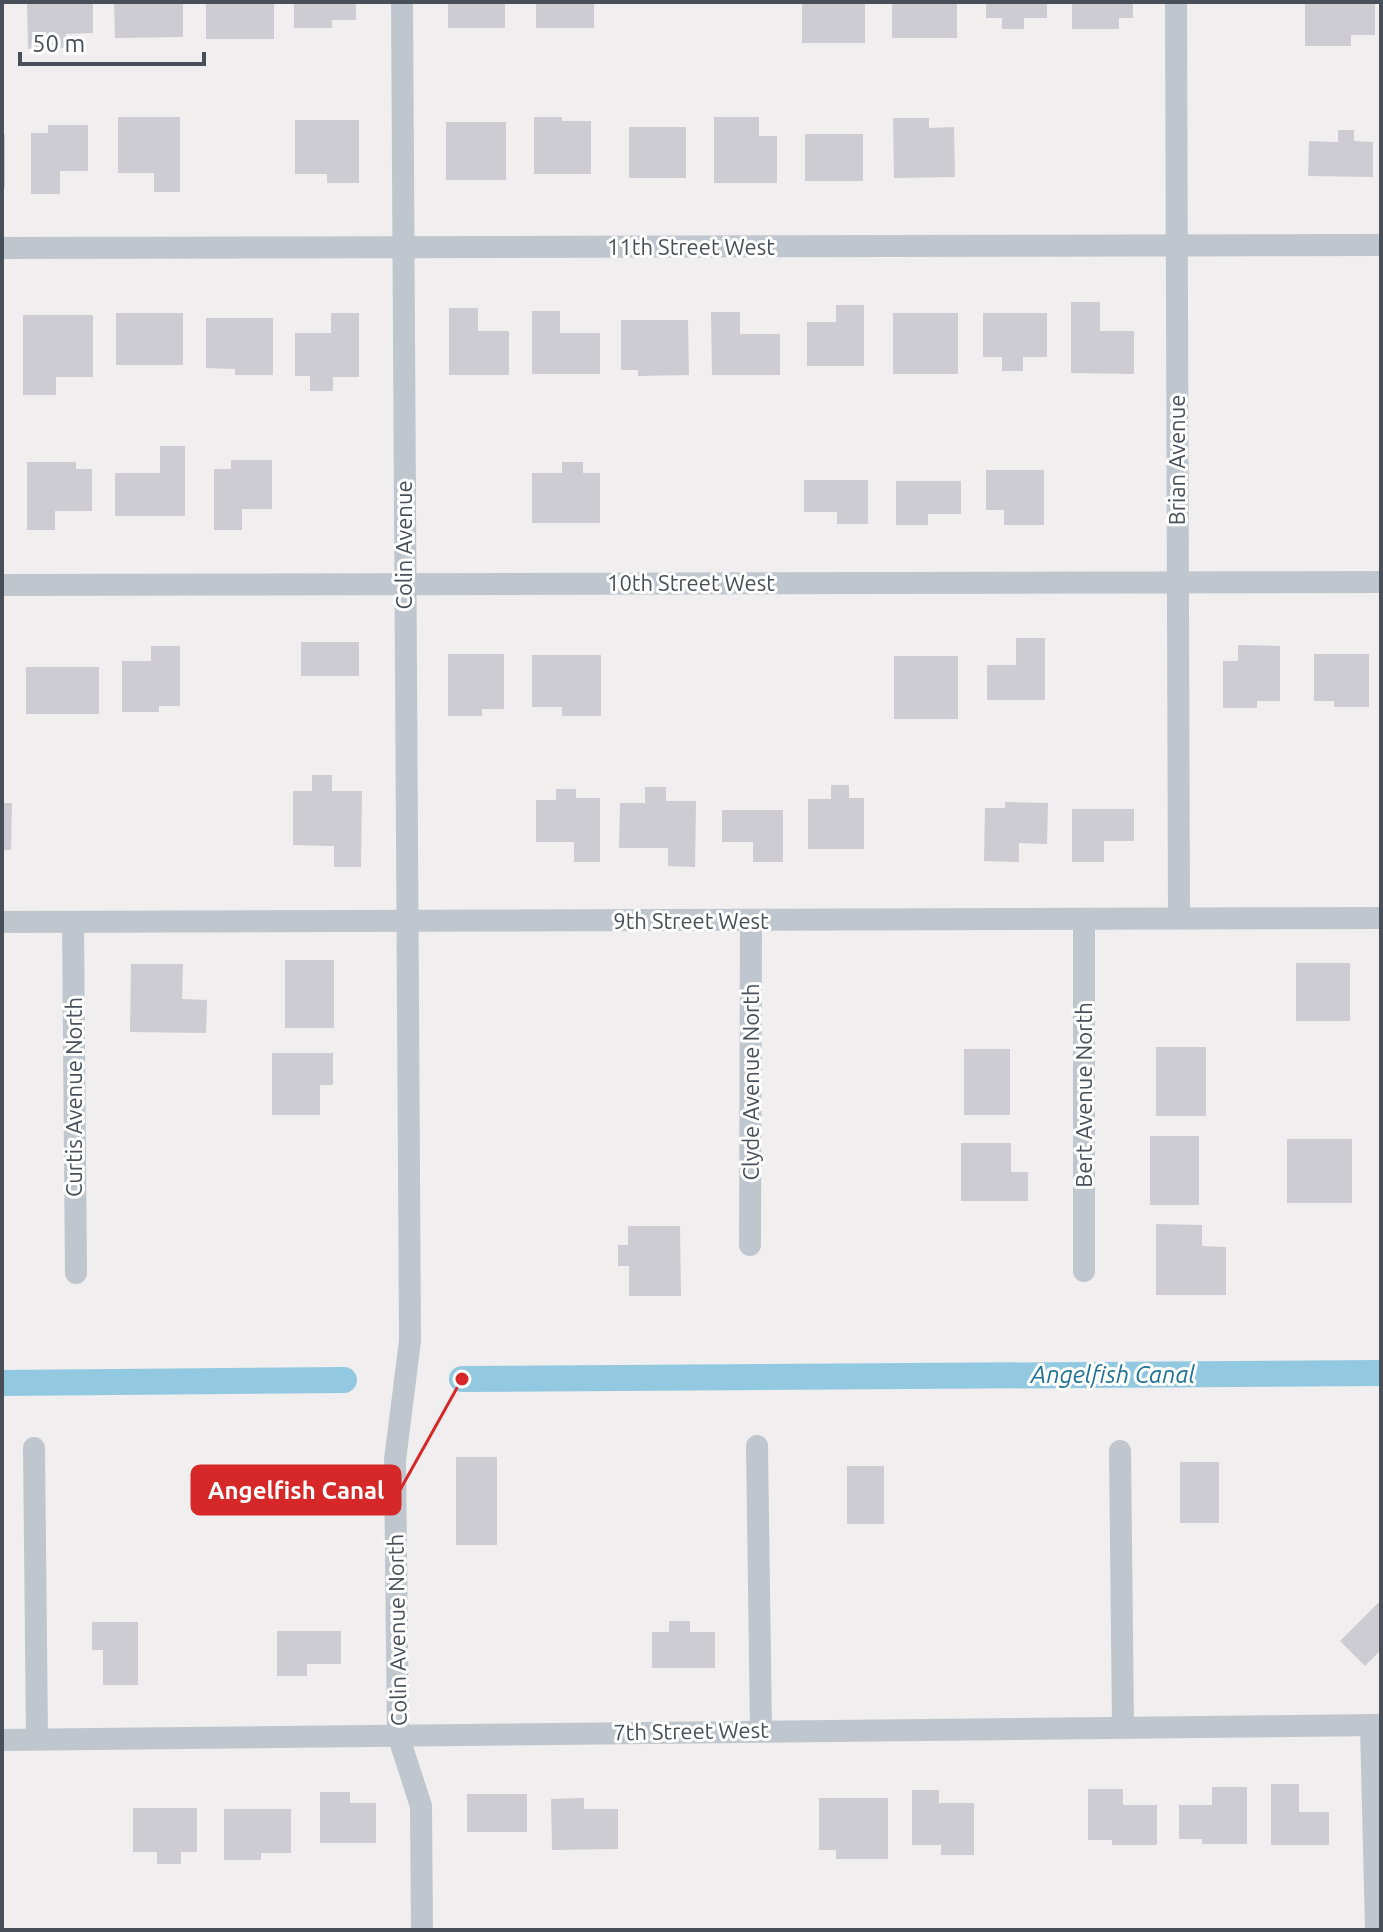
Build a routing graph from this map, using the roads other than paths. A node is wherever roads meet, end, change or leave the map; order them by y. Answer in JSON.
{"nodes":[{"id":1,"x":402,"y":2,"type":"edge"},
{"id":2,"x":1176,"y":2,"type":"edge"},
{"id":3,"x":1381,"y":245,"type":"edge"},
{"id":4,"x":1177,"y":246,"type":"junction"},
{"id":5,"x":2,"y":248,"type":"edge"},
{"id":6,"x":404,"y":248,"type":"junction"},
{"id":7,"x":1381,"y":582,"type":"edge"},
{"id":8,"x":404,"y":583,"type":"junction"},
{"id":9,"x":1177,"y":583,"type":"junction"},
{"id":10,"x":2,"y":585,"type":"edge"},
{"id":11,"x":1179,"y":918,"type":"junction"},
{"id":12,"x":1381,"y":918,"type":"edge"},
{"id":13,"x":1084,"y":919,"type":"junction"},
{"id":14,"x":406,"y":920,"type":"junction"},
{"id":15,"x":751,"y":920,"type":"junction"},
{"id":16,"x":2,"y":922,"type":"edge"},
{"id":17,"x":73,"y":922,"type":"junction"},
{"id":18,"x":409,"y":1088,"type":"joint"},
{"id":19,"x":750,"y":1245,"type":"dead end"},
{"id":20,"x":1084,"y":1271,"type":"dead end"},
{"id":21,"x":76,"y":1273,"type":"dead end"},
{"id":22,"x":757,"y":1446,"type":"dead end"},
{"id":23,"x":34,"y":1448,"type":"dead end"},
{"id":24,"x":1120,"y":1451,"type":"dead end"},
{"id":25,"x":1376,"y":1725,"type":"edge"},
{"id":26,"x":1123,"y":1727,"type":"junction"},
{"id":27,"x":761,"y":1730,"type":"junction"},
{"id":28,"x":398,"y":1735,"type":"junction"},
{"id":29,"x":37,"y":1739,"type":"junction"},
{"id":30,"x":2,"y":1740,"type":"edge"},
{"id":31,"x":422,"y":1930,"type":"edge"},
{"id":32,"x":1376,"y":1930,"type":"edge"}],
"edges":[{"from":1,"to":6,"type":"street","name":"Colin Avenue"},
{"from":2,"to":4,"type":"street","name":"Brian Avenue"},
{"from":3,"to":4,"type":"street","name":"11th Street West"},
{"from":4,"to":6,"type":"street","name":"11th Street West"},
{"from":4,"to":9,"type":"street","name":"Brian Avenue"},
{"from":5,"to":6,"type":"street","name":"11th Street West"},
{"from":6,"to":8,"type":"street","name":"Colin Avenue"},
{"from":7,"to":9,"type":"street","name":"10th Street West"},
{"from":8,"to":9,"type":"street","name":"10th Street West"},
{"from":8,"to":10,"type":"street","name":"10th Street West"},
{"from":8,"to":14,"type":"street","name":"Colin Avenue"},
{"from":9,"to":11,"type":"street","name":"Brian Avenue"},
{"from":11,"to":12,"type":"street","name":"9th Street West"},
{"from":11,"to":13,"type":"street","name":"9th Street West"},
{"from":13,"to":15,"type":"street","name":"9th Street West"},
{"from":13,"to":20,"type":"street","name":"Bert Avenue North"},
{"from":14,"to":15,"type":"street","name":"9th Street West"},
{"from":14,"to":17,"type":"street","name":"9th Street West"},
{"from":14,"to":18,"type":"street","name":"Colin Avenue"},
{"from":15,"to":19,"type":"street","name":"Clyde Avenue North"},
{"from":16,"to":17,"type":"street","name":"9th Street West"},
{"from":17,"to":21,"type":"street","name":"Curtis Avenue North"},
{"from":18,"to":28,"type":"street","name":"Colin Avenue North"},
{"from":22,"to":27,"type":"street"},
{"from":23,"to":29,"type":"street"},
{"from":24,"to":26,"type":"street"},
{"from":25,"to":26,"type":"street","name":"7th Street West"},
{"from":25,"to":32,"type":"street"},
{"from":26,"to":27,"type":"street","name":"7th Street West"},
{"from":27,"to":28,"type":"street","name":"7th Street West"},
{"from":28,"to":29,"type":"street","name":"7th Street West"},
{"from":28,"to":31,"type":"street","name":"Colin Avenue North"},
{"from":29,"to":30,"type":"street","name":"7th Street West"}]}
